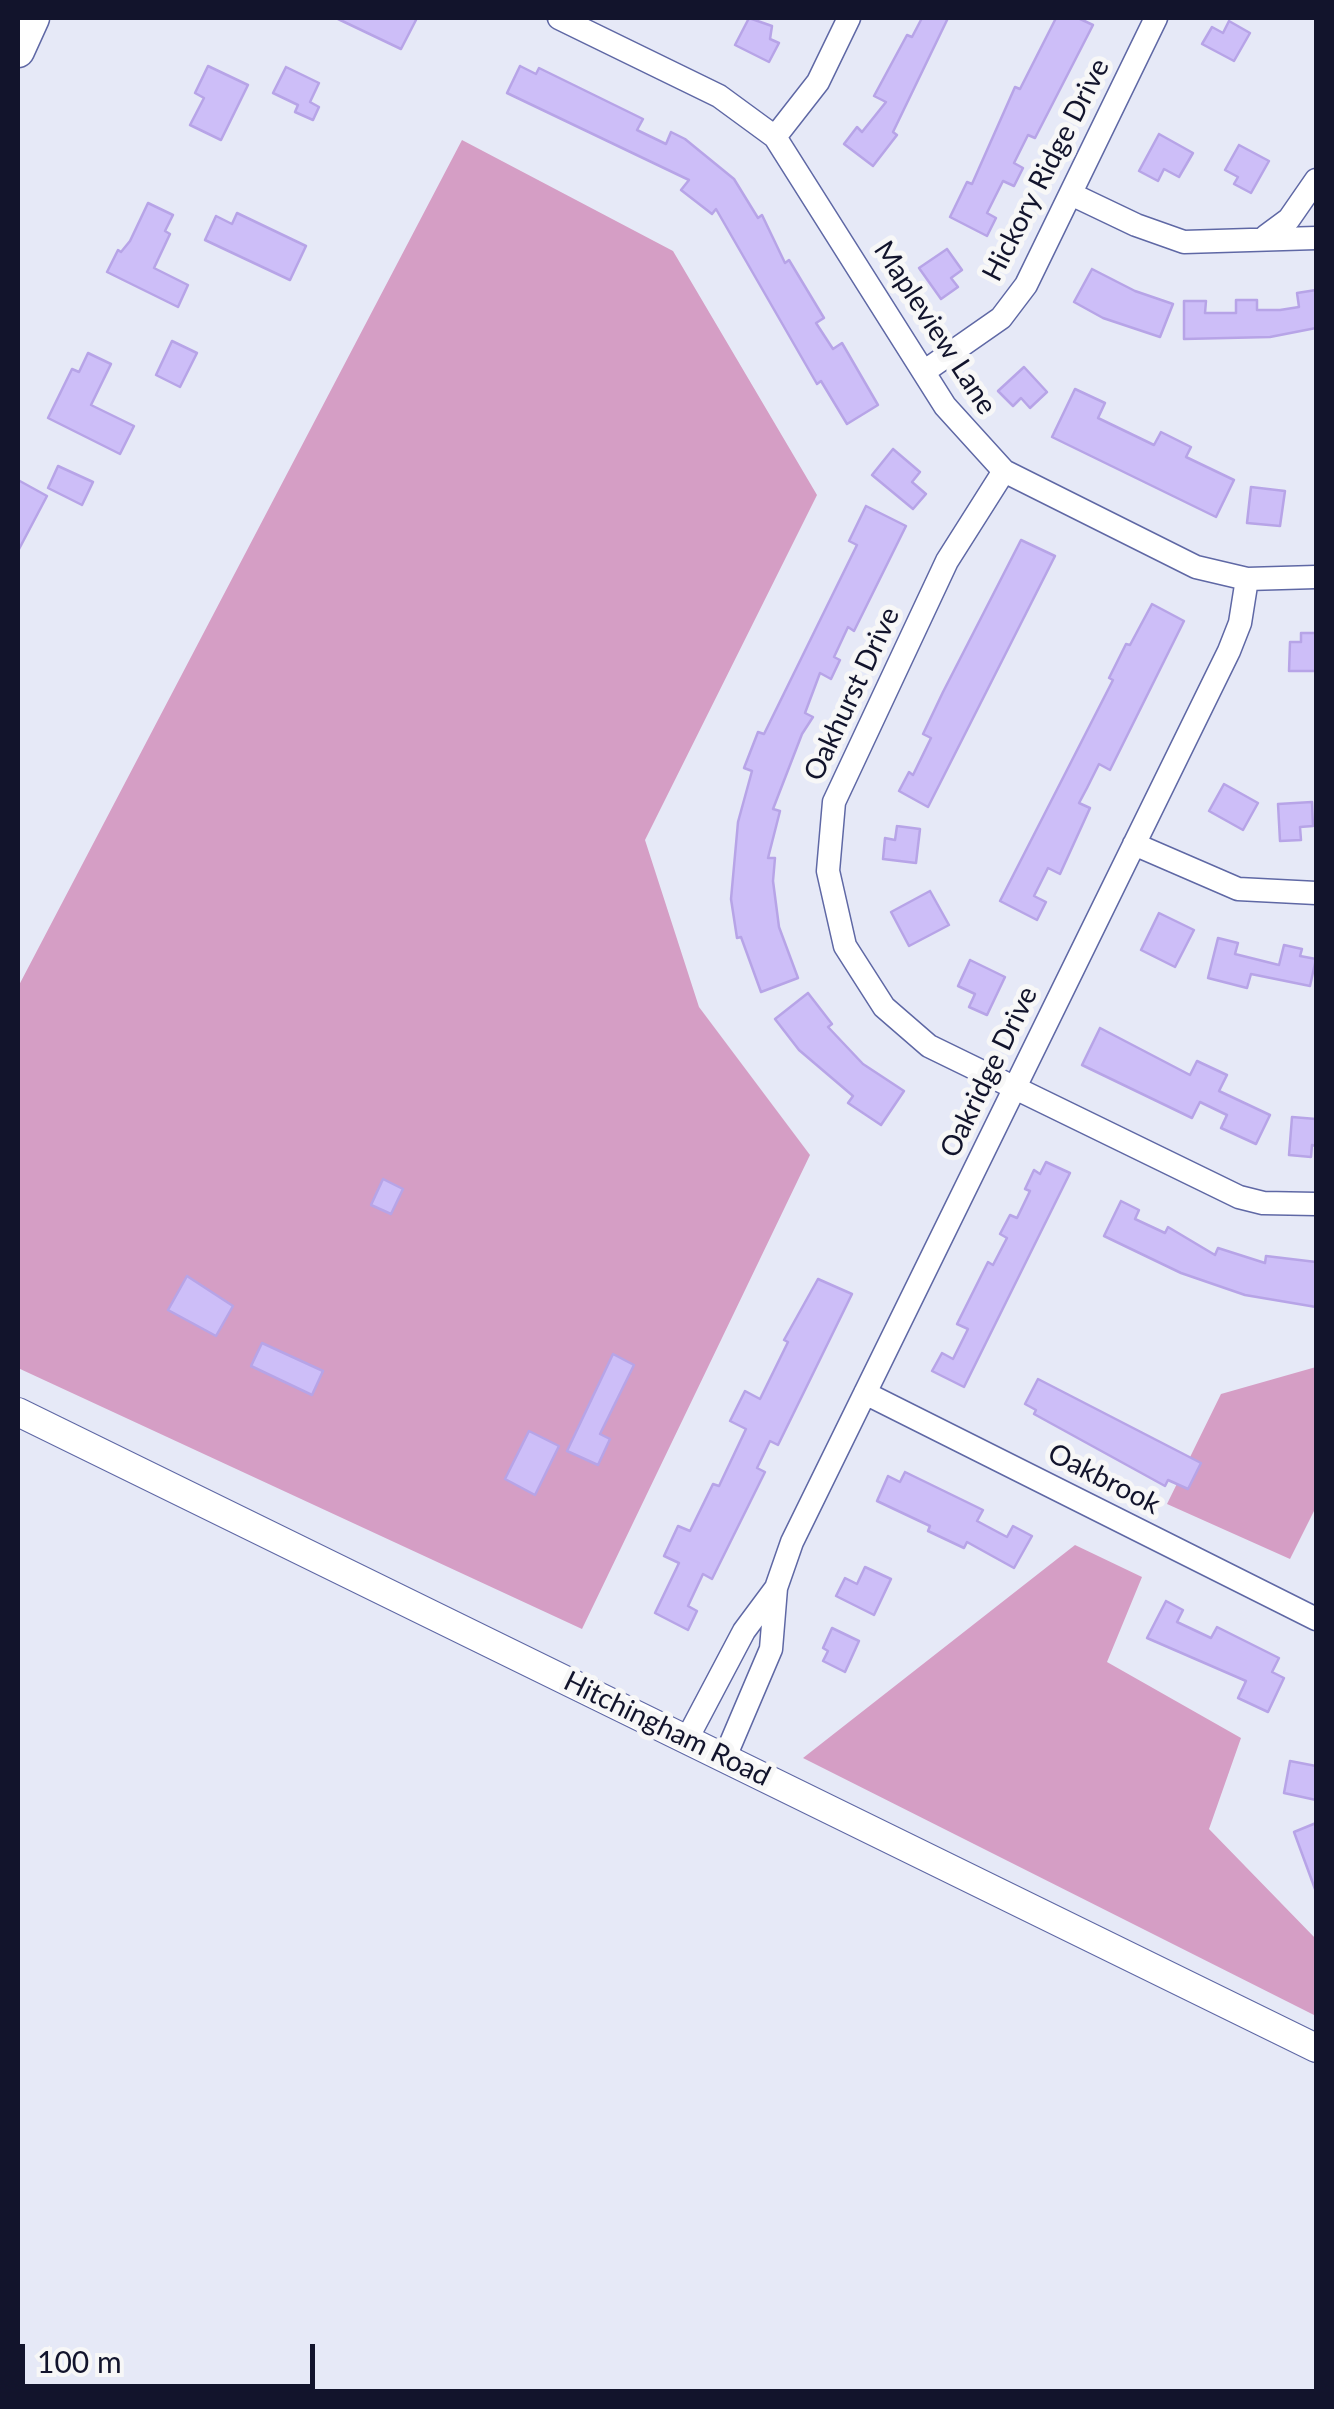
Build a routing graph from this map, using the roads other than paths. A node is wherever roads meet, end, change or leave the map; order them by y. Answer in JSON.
{"nodes":[{"id":1,"x":33,"y":18,"type":"edge"},
{"id":2,"x":559,"y":18,"type":"edge"},
{"id":3,"x":850,"y":18,"type":"edge"},
{"id":4,"x":1156,"y":18,"type":"edge"},
{"id":5,"x":18,"y":51,"type":"edge"},
{"id":6,"x":774,"y":137,"type":"junction"},
{"id":7,"x":1316,"y":180,"type":"edge"},
{"id":8,"x":1071,"y":194,"type":"junction"},
{"id":9,"x":1266,"y":236,"type":"junction"},
{"id":10,"x":1316,"y":238,"type":"edge"},
{"id":11,"x":925,"y":372,"type":"junction"},
{"id":12,"x":1004,"y":470,"type":"junction"},
{"id":13,"x":1316,"y":577,"type":"edge"},
{"id":14,"x":1247,"y":579,"type":"junction"},
{"id":15,"x":1134,"y":844,"type":"junction"},
{"id":16,"x":1316,"y":893,"type":"edge"},
{"id":17,"x":1014,"y":1089,"type":"junction"},
{"id":18,"x":1316,"y":1204,"type":"edge"},
{"id":19,"x":865,"y":1393,"type":"junction"},
{"id":20,"x":18,"y":1412,"type":"edge"},
{"id":21,"x":776,"y":1588,"type":"junction"},
{"id":22,"x":1316,"y":1618,"type":"edge"},
{"id":23,"x":688,"y":1737,"type":"junction"},
{"id":24,"x":725,"y":1757,"type":"junction"},
{"id":25,"x":1316,"y":2048,"type":"edge"}],
"edges":[{"from":1,"to":5,"type":"main road"},
{"from":2,"to":6,"type":"street","name":"Mapleview Lane"},
{"from":3,"to":6,"type":"street"},
{"from":4,"to":8,"type":"street","name":"Hickory Ridge Drive"},
{"from":6,"to":11,"type":"street","name":"Mapleview Lane"},
{"from":7,"to":9,"type":"street"},
{"from":8,"to":9,"type":"street"},
{"from":8,"to":11,"type":"street","name":"Hickory Ridge Drive"},
{"from":9,"to":10,"type":"street"},
{"from":11,"to":12,"type":"street","name":"Mapleview Lane"},
{"from":12,"to":14,"type":"street","name":"Mapleview Lane"},
{"from":12,"to":17,"type":"street","name":"Oakhurst Drive"},
{"from":13,"to":14,"type":"street","name":"Mapleview Lane"},
{"from":14,"to":15,"type":"street","name":"Oakridge Drive"},
{"from":15,"to":16,"type":"street"},
{"from":15,"to":17,"type":"street","name":"Oakridge Drive"},
{"from":17,"to":18,"type":"street","name":"Oakhurst Drive"},
{"from":17,"to":19,"type":"street","name":"Oakridge Drive"},
{"from":19,"to":21,"type":"street","name":"Oakridge Drive"},
{"from":19,"to":22,"type":"street","name":"Oakbrook"},
{"from":20,"to":23,"type":"street","name":"Hitchingham Road"},
{"from":21,"to":23,"type":"street","name":"Oakridge Drive"},
{"from":21,"to":24,"type":"street","name":"Oakridge Drive"},
{"from":23,"to":24,"type":"street","name":"Hitchingham Road"},
{"from":24,"to":25,"type":"street","name":"Hitchingham Road"}]}
